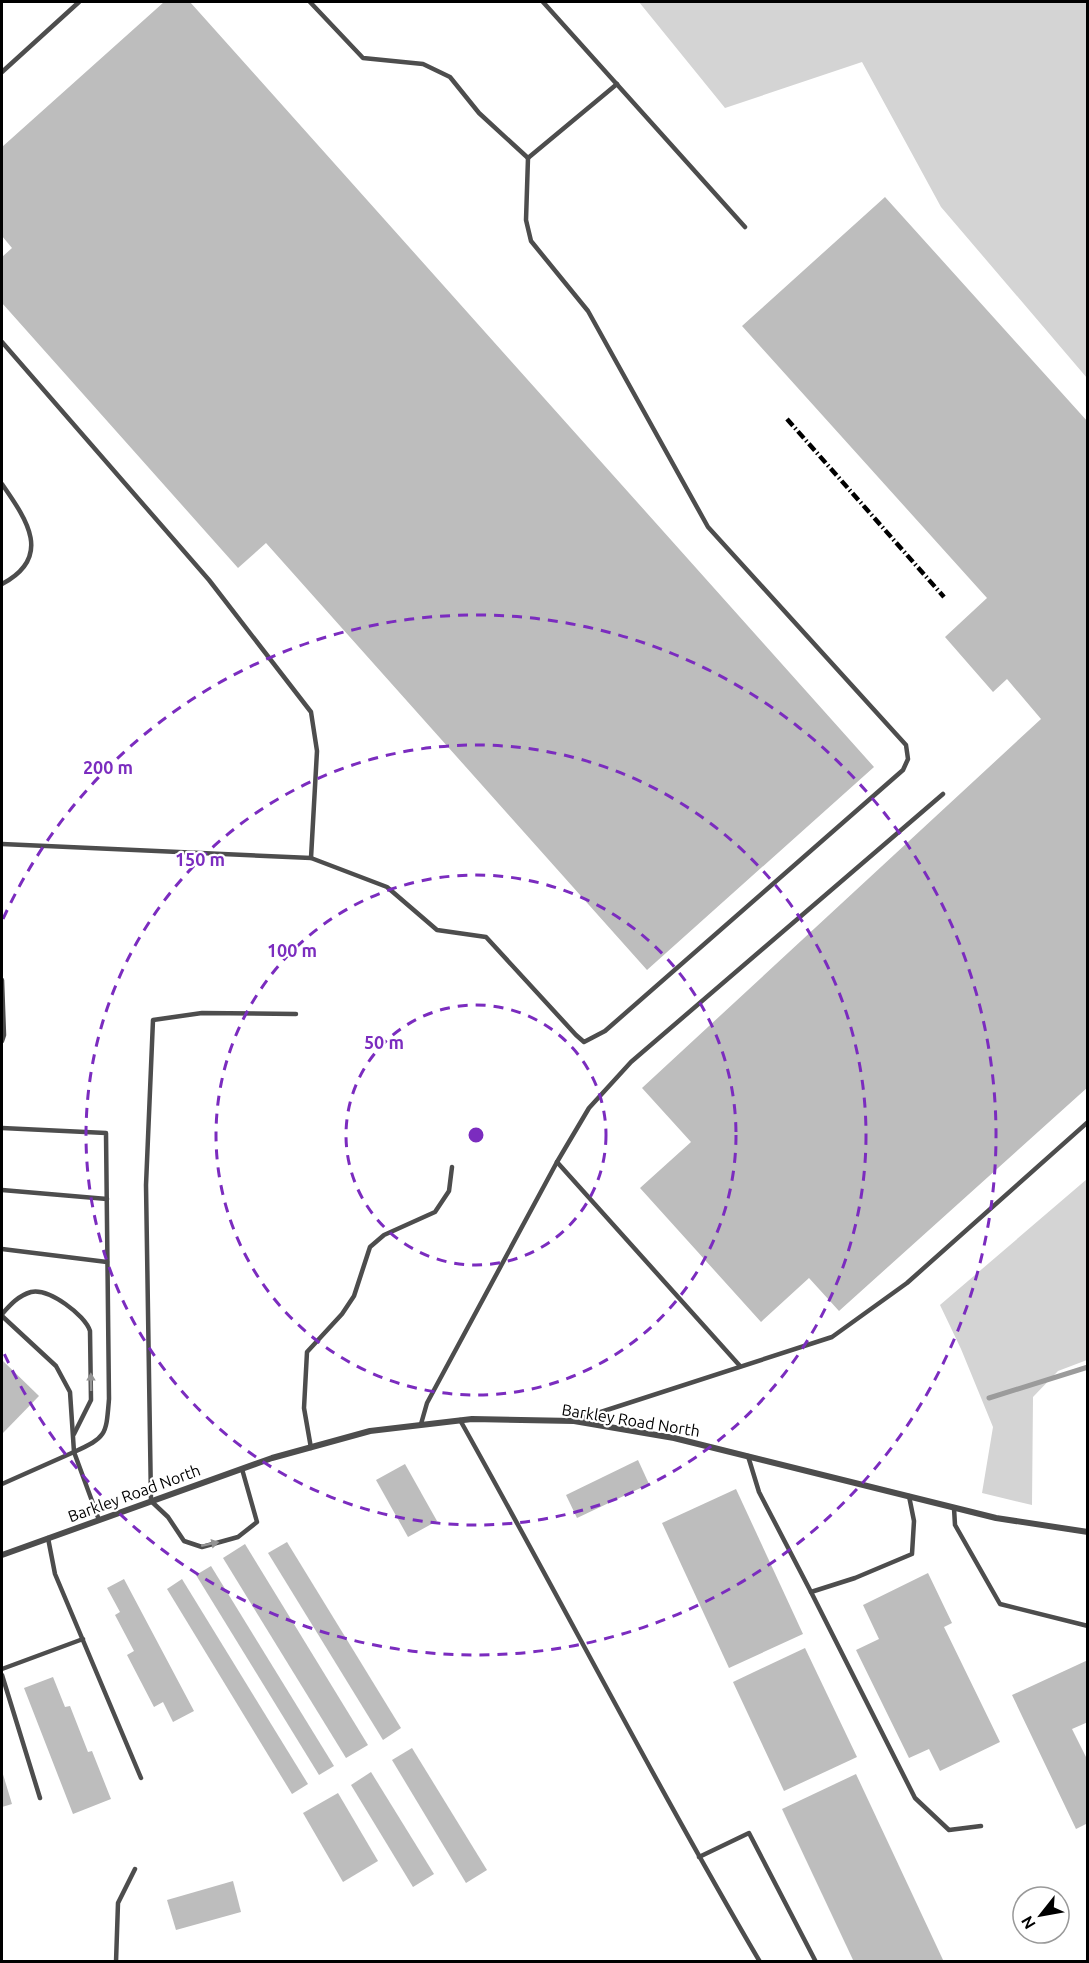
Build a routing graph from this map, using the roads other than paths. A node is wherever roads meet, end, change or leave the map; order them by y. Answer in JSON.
{"nodes":[{"id":1,"x":79,"y":2,"type":"edge"},
{"id":2,"x":310,"y":2,"type":"edge"},
{"id":3,"x":543,"y":2,"type":"edge"},
{"id":4,"x":2,"y":72,"type":"edge"},
{"id":5,"x":616,"y":84,"type":"junction"},
{"id":6,"x":528,"y":158,"type":"junction"},
{"id":7,"x":745,"y":227,"type":"dead end"},
{"id":8,"x":2,"y":342,"type":"edge"},
{"id":9,"x":2,"y":484,"type":"edge"},
{"id":10,"x":2,"y":584,"type":"edge"},
{"id":11,"x":943,"y":794,"type":"dead end"},
{"id":12,"x":2,"y":844,"type":"edge"},
{"id":13,"x":311,"y":858,"type":"junction"},
{"id":14,"x":2,"y":980,"type":"edge"},
{"id":15,"x":296,"y":1014,"type":"dead end"},
{"id":16,"x":2,"y":1041,"type":"edge"},
{"id":17,"x":1088,"y":1122,"type":"edge"},
{"id":18,"x":2,"y":1128,"type":"edge"},
{"id":19,"x":557,"y":1162,"type":"junction"},
{"id":20,"x":452,"y":1167,"type":"dead end"},
{"id":21,"x":2,"y":1190,"type":"edge"},
{"id":22,"x":107,"y":1199,"type":"junction"},
{"id":23,"x":2,"y":1249,"type":"edge"},
{"id":24,"x":107,"y":1262,"type":"junction"},
{"id":25,"x":2,"y":1315,"type":"edge"},
{"id":26,"x":740,"y":1366,"type":"junction"},
{"id":27,"x":460,"y":1420,"type":"junction"},
{"id":28,"x":574,"y":1421,"type":"junction"},
{"id":29,"x":421,"y":1424,"type":"junction"},
{"id":30,"x":73,"y":1436,"type":"junction"},
{"id":31,"x":311,"y":1448,"type":"junction"},
{"id":32,"x":74,"y":1452,"type":"junction"},
{"id":33,"x":748,"y":1456,"type":"junction"},
{"id":34,"x":242,"y":1469,"type":"junction"},
{"id":35,"x":2,"y":1484,"type":"edge"},
{"id":36,"x":909,"y":1496,"type":"junction"},
{"id":37,"x":151,"y":1501,"type":"junction"},
{"id":38,"x":954,"y":1508,"type":"junction"},
{"id":39,"x":99,"y":1520,"type":"junction"},
{"id":40,"x":1088,"y":1532,"type":"edge"},
{"id":41,"x":48,"y":1538,"type":"junction"},
{"id":42,"x":2,"y":1555,"type":"edge"},
{"id":43,"x":811,"y":1592,"type":"junction"},
{"id":44,"x":1088,"y":1626,"type":"edge"},
{"id":45,"x":82,"y":1639,"type":"junction"},
{"id":46,"x":2,"y":1669,"type":"edge"},
{"id":47,"x":2,"y":1675,"type":"edge"},
{"id":48,"x":141,"y":1778,"type":"dead end"},
{"id":49,"x":40,"y":1798,"type":"dead end"},
{"id":50,"x":981,"y":1826,"type":"dead end"},
{"id":51,"x":699,"y":1857,"type":"junction"},
{"id":52,"x":135,"y":1869,"type":"dead end"},
{"id":53,"x":116,"y":1962,"type":"edge"},
{"id":54,"x":760,"y":1962,"type":"edge"},
{"id":55,"x":816,"y":1962,"type":"edge"}],
"edges":[{"from":1,"to":4,"type":"lane"},
{"from":2,"to":6,"type":"lane"},
{"from":3,"to":5,"type":"lane"},
{"from":5,"to":6,"type":"lane"},
{"from":5,"to":7,"type":"lane"},
{"from":6,"to":13,"type":"lane"},
{"from":8,"to":13,"type":"lane"},
{"from":9,"to":10,"type":"lane"},
{"from":11,"to":19,"type":"lane"},
{"from":12,"to":13,"type":"lane"},
{"from":14,"to":16,"type":"lane"},
{"from":15,"to":37,"type":"lane"},
{"from":17,"to":26,"type":"lane"},
{"from":18,"to":22,"type":"lane"},
{"from":19,"to":26,"type":"lane"},
{"from":19,"to":29,"type":"lane"},
{"from":20,"to":31,"type":"lane"},
{"from":21,"to":22,"type":"lane"},
{"from":22,"to":24,"type":"lane"},
{"from":23,"to":24,"type":"lane"},
{"from":24,"to":32,"type":"lane"},
{"from":25,"to":30,"type":"lane"},
{"from":30,"to":25,"type":"lane","one_way":true},
{"from":26,"to":28,"type":"lane"},
{"from":27,"to":28,"type":"street","name":"Barkley Road North"},
{"from":27,"to":29,"type":"street","name":"Barkley Road North"},
{"from":27,"to":51,"type":"lane"},
{"from":28,"to":33,"type":"street","name":"Barkley Road North"},
{"from":29,"to":31,"type":"street","name":"Barkley Road North"},
{"from":30,"to":32,"type":"lane"},
{"from":31,"to":34,"type":"street","name":"Barkley Road North"},
{"from":32,"to":35,"type":"lane"},
{"from":32,"to":39,"type":"lane"},
{"from":33,"to":36,"type":"street","name":"Barkley Road North"},
{"from":33,"to":43,"type":"lane"},
{"from":34,"to":37,"type":"street","name":"Barkley Road North"},
{"from":37,"to":34,"type":"lane","one_way":true},
{"from":36,"to":38,"type":"street","name":"Barkley Road North"},
{"from":36,"to":43,"type":"lane"},
{"from":37,"to":39,"type":"street","name":"Barkley Road North"},
{"from":38,"to":40,"type":"street","name":"Barkley Road North"},
{"from":38,"to":44,"type":"lane"},
{"from":39,"to":41,"type":"street","name":"Barkley Road North"},
{"from":41,"to":42,"type":"street","name":"Barkley Road North"},
{"from":41,"to":45,"type":"lane"},
{"from":43,"to":50,"type":"lane"},
{"from":45,"to":46,"type":"lane"},
{"from":45,"to":48,"type":"lane"},
{"from":47,"to":49,"type":"lane"},
{"from":51,"to":54,"type":"lane"},
{"from":51,"to":55,"type":"lane"},
{"from":52,"to":53,"type":"lane"}]}
